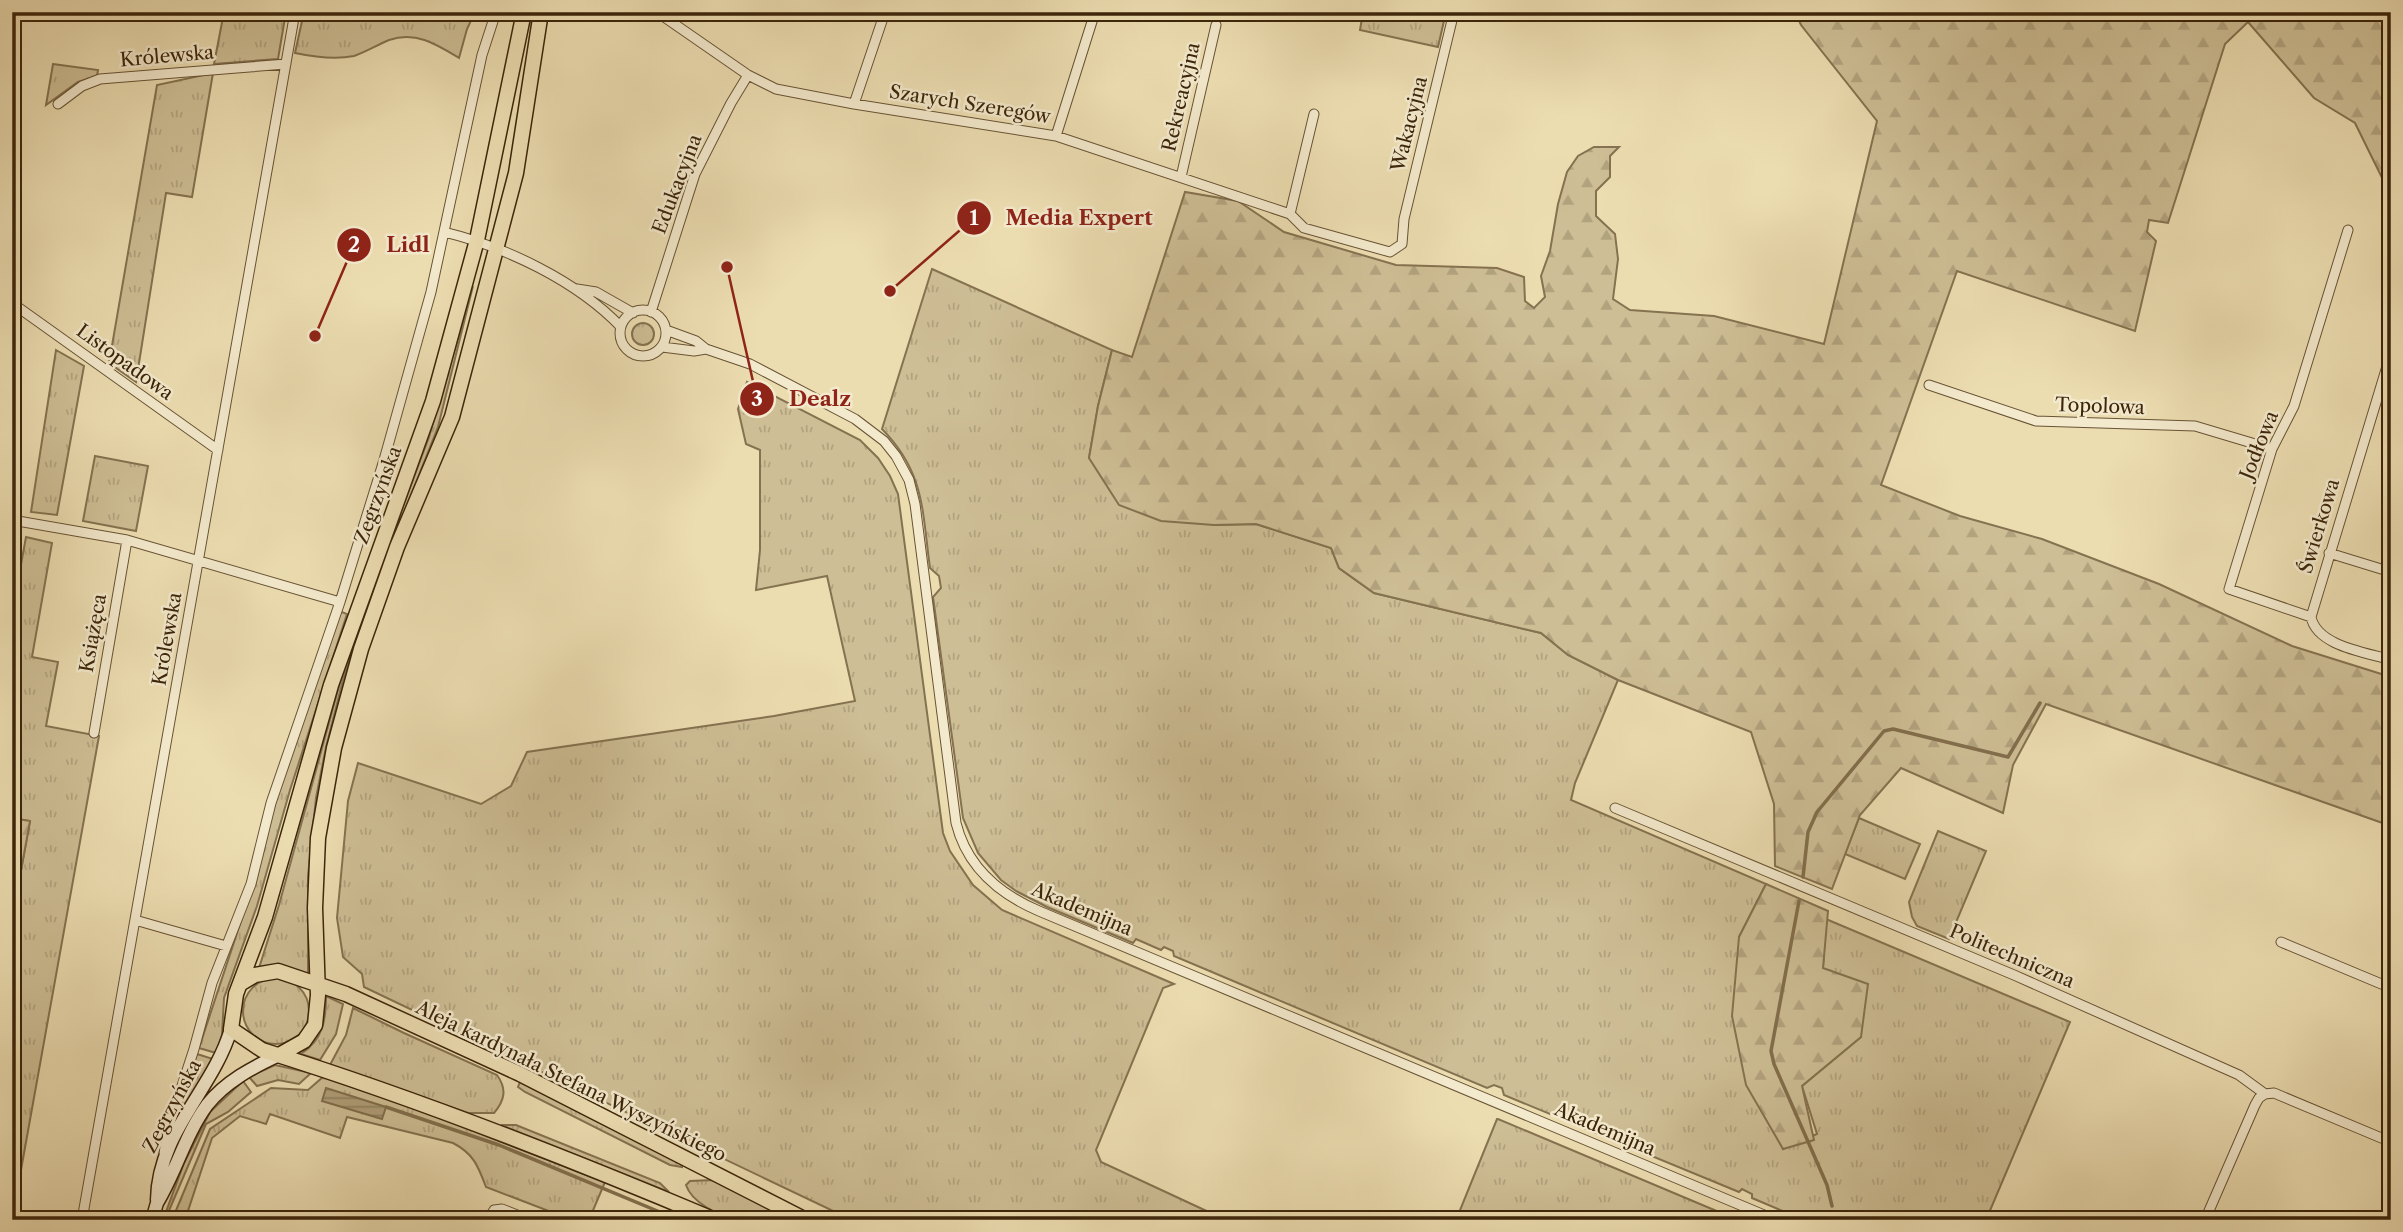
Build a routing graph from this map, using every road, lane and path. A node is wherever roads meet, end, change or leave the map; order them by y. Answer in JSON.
{"nodes":[{"id":1,"x":295,"y":12,"type":"edge"},
{"id":2,"x":496,"y":12,"type":"edge"},
{"id":3,"x":524,"y":12,"type":"edge"},
{"id":4,"x":541,"y":12,"type":"edge"},
{"id":5,"x":657,"y":12,"type":"edge"},
{"id":6,"x":676,"y":12,"type":"edge"},
{"id":7,"x":885,"y":12,"type":"edge"},
{"id":8,"x":1095,"y":12,"type":"edge"},
{"id":9,"x":1454,"y":12,"type":"edge"},
{"id":10,"x":673,"y":23,"type":"junction"},
{"id":11,"x":1216,"y":25,"type":"dead end"},
{"id":12,"x":286,"y":64,"type":"junction"},
{"id":13,"x":748,"y":75,"type":"junction"},
{"id":14,"x":58,"y":104,"type":"dead end"},
{"id":15,"x":854,"y":104,"type":"junction"},
{"id":16,"x":1314,"y":114,"type":"dead end"},
{"id":17,"x":1056,"y":136,"type":"junction"},
{"id":18,"x":1181,"y":177,"type":"junction"},
{"id":19,"x":1290,"y":214,"type":"junction"},
{"id":20,"x":2348,"y":230,"type":"dead end"},
{"id":21,"x":444,"y":232,"type":"junction"},
{"id":22,"x":477,"y":240,"type":"junction"},
{"id":23,"x":1402,"y":244,"type":"joint"},
{"id":24,"x":497,"y":248,"type":"junction"},
{"id":25,"x":575,"y":289,"type":"junction"},
{"id":26,"x":12,"y":303,"type":"edge"},
{"id":27,"x":651,"y":312,"type":"junction"},
{"id":28,"x":633,"y":313,"type":"junction"},
{"id":29,"x":621,"y":327,"type":"junction"},
{"id":30,"x":666,"y":330,"type":"junction"},
{"id":31,"x":662,"y":347,"type":"junction"},
{"id":32,"x":706,"y":349,"type":"junction"},
{"id":33,"x":2391,"y":353,"type":"edge"},
{"id":34,"x":1929,"y":386,"type":"dead end"},
{"id":35,"x":2272,"y":449,"type":"junction"},
{"id":36,"x":218,"y":450,"type":"junction"},
{"id":37,"x":12,"y":520,"type":"edge"},
{"id":38,"x":127,"y":540,"type":"junction"},
{"id":39,"x":2329,"y":553,"type":"junction"},
{"id":40,"x":199,"y":559,"type":"junction"},
{"id":41,"x":2391,"y":572,"type":"edge"},
{"id":42,"x":340,"y":602,"type":"junction"},
{"id":43,"x":2311,"y":617,"type":"junction"},
{"id":44,"x":2391,"y":660,"type":"edge"},
{"id":45,"x":94,"y":733,"type":"dead end"},
{"id":46,"x":1615,"y":808,"type":"dead end"},
{"id":47,"x":135,"y":920,"type":"junction"},
{"id":48,"x":2281,"y":942,"type":"dead end"},
{"id":49,"x":226,"y":946,"type":"junction"},
{"id":50,"x":317,"y":983,"type":"junction"},
{"id":51,"x":240,"y":984,"type":"junction"},
{"id":52,"x":2391,"y":988,"type":"edge"},
{"id":53,"x":231,"y":1029,"type":"junction"},
{"id":54,"x":279,"y":1055,"type":"junction"},
{"id":55,"x":2265,"y":1094,"type":"junction"},
{"id":56,"x":2391,"y":1142,"type":"edge"},
{"id":57,"x":163,"y":1161,"type":"junction"},
{"id":58,"x":157,"y":1203,"type":"junction"},
{"id":59,"x":82,"y":1220,"type":"edge"},
{"id":60,"x":152,"y":1220,"type":"edge"},
{"id":61,"x":488,"y":1220,"type":"edge"},
{"id":62,"x":530,"y":1220,"type":"edge"},
{"id":63,"x":715,"y":1220,"type":"edge"},
{"id":64,"x":806,"y":1220,"type":"edge"},
{"id":65,"x":1776,"y":1220,"type":"edge"},
{"id":66,"x":2205,"y":1220,"type":"edge"}],
"edges":[{"from":1,"to":12,"type":"street","name":"Królewska"},
{"from":2,"to":21,"type":"street"},
{"from":3,"to":22,"type":"main road","name":"Zegrzyńska"},
{"from":4,"to":24,"type":"main road","name":"Zegrzyńska"},
{"from":5,"to":10,"type":"street","name":"Szarych Szeregów"},
{"from":6,"to":10,"type":"street"},
{"from":7,"to":15,"type":"street"},
{"from":8,"to":17,"type":"street"},
{"from":9,"to":23,"type":"street","name":"Wakacyjna"},
{"from":10,"to":13,"type":"street","name":"Szarych Szeregów"},
{"from":11,"to":18,"type":"street","name":"Rekreacyjna"},
{"from":12,"to":14,"type":"street","name":"Królewska"},
{"from":12,"to":36,"type":"street","name":"Królewska"},
{"from":13,"to":15,"type":"street","name":"Szarych Szeregów"},
{"from":13,"to":27,"type":"street","name":"Edukacyjna"},
{"from":15,"to":17,"type":"street","name":"Szarych Szeregów"},
{"from":16,"to":19,"type":"street"},
{"from":17,"to":18,"type":"street","name":"Szarych Szeregów"},
{"from":18,"to":19,"type":"street","name":"Szarych Szeregów"},
{"from":19,"to":23,"type":"street","name":"Szarych Szeregów"},
{"from":20,"to":35,"type":"street","name":"Jodłowa"},
{"from":21,"to":22,"type":"street"},
{"from":21,"to":42,"type":"street"},
{"from":22,"to":24,"type":"street"},
{"from":22,"to":51,"type":"main road","name":"Zegrzyńska"},
{"from":24,"to":25,"type":"street"},
{"from":24,"to":50,"type":"main road","name":"Zegrzyńska"},
{"from":25,"to":28,"type":"street"},
{"from":25,"to":29,"type":"street"},
{"from":26,"to":36,"type":"street","name":"Listopadowa"},
{"from":27,"to":28,"type":"street"},
{"from":27,"to":30,"type":"street"},
{"from":28,"to":29,"type":"street"},
{"from":29,"to":31,"type":"street"},
{"from":30,"to":31,"type":"street"},
{"from":30,"to":32,"type":"street","name":"Akademijna"},
{"from":31,"to":32,"type":"street","name":"Akademijna"},
{"from":32,"to":65,"type":"street","name":"Akademijna"},
{"from":33,"to":39,"type":"street","name":"Świerkowa"},
{"from":34,"to":35,"type":"street","name":"Topolowa"},
{"from":35,"to":43,"type":"street","name":"Jodłowa"},
{"from":36,"to":40,"type":"street","name":"Królewska"},
{"from":37,"to":38,"type":"street"},
{"from":38,"to":40,"type":"street"},
{"from":38,"to":45,"type":"street","name":"Książęca"},
{"from":39,"to":41,"type":"street"},
{"from":39,"to":43,"type":"street","name":"Świerkowa"},
{"from":40,"to":42,"type":"street"},
{"from":40,"to":47,"type":"street","name":"Królewska"},
{"from":42,"to":49,"type":"street"},
{"from":43,"to":44,"type":"street"},
{"from":46,"to":55,"type":"street","name":"Politechniczna"},
{"from":47,"to":49,"type":"street"},
{"from":47,"to":59,"type":"street","name":"Królewska"},
{"from":48,"to":52,"type":"street"},
{"from":49,"to":57,"type":"street"},
{"from":50,"to":51,"type":"main road"},
{"from":50,"to":54,"type":"main road"},
{"from":50,"to":64,"type":"main road","name":"Aleja kardynała Stefana Wyszyńskiego"},
{"from":51,"to":53,"type":"main road"},
{"from":53,"to":54,"type":"main road"},
{"from":53,"to":57,"type":"main road","name":"Zegrzyńska"},
{"from":54,"to":58,"type":"main road","name":"Zegrzyńska"},
{"from":54,"to":63,"type":"main road"},
{"from":55,"to":56,"type":"street","name":"Politechniczna"},
{"from":55,"to":66,"type":"street"},
{"from":57,"to":58,"type":"main road","name":"Zegrzyńska"},
{"from":58,"to":60,"type":"main road","name":"Zegrzyńska"},
{"from":61,"to":62,"type":"street"}]}
